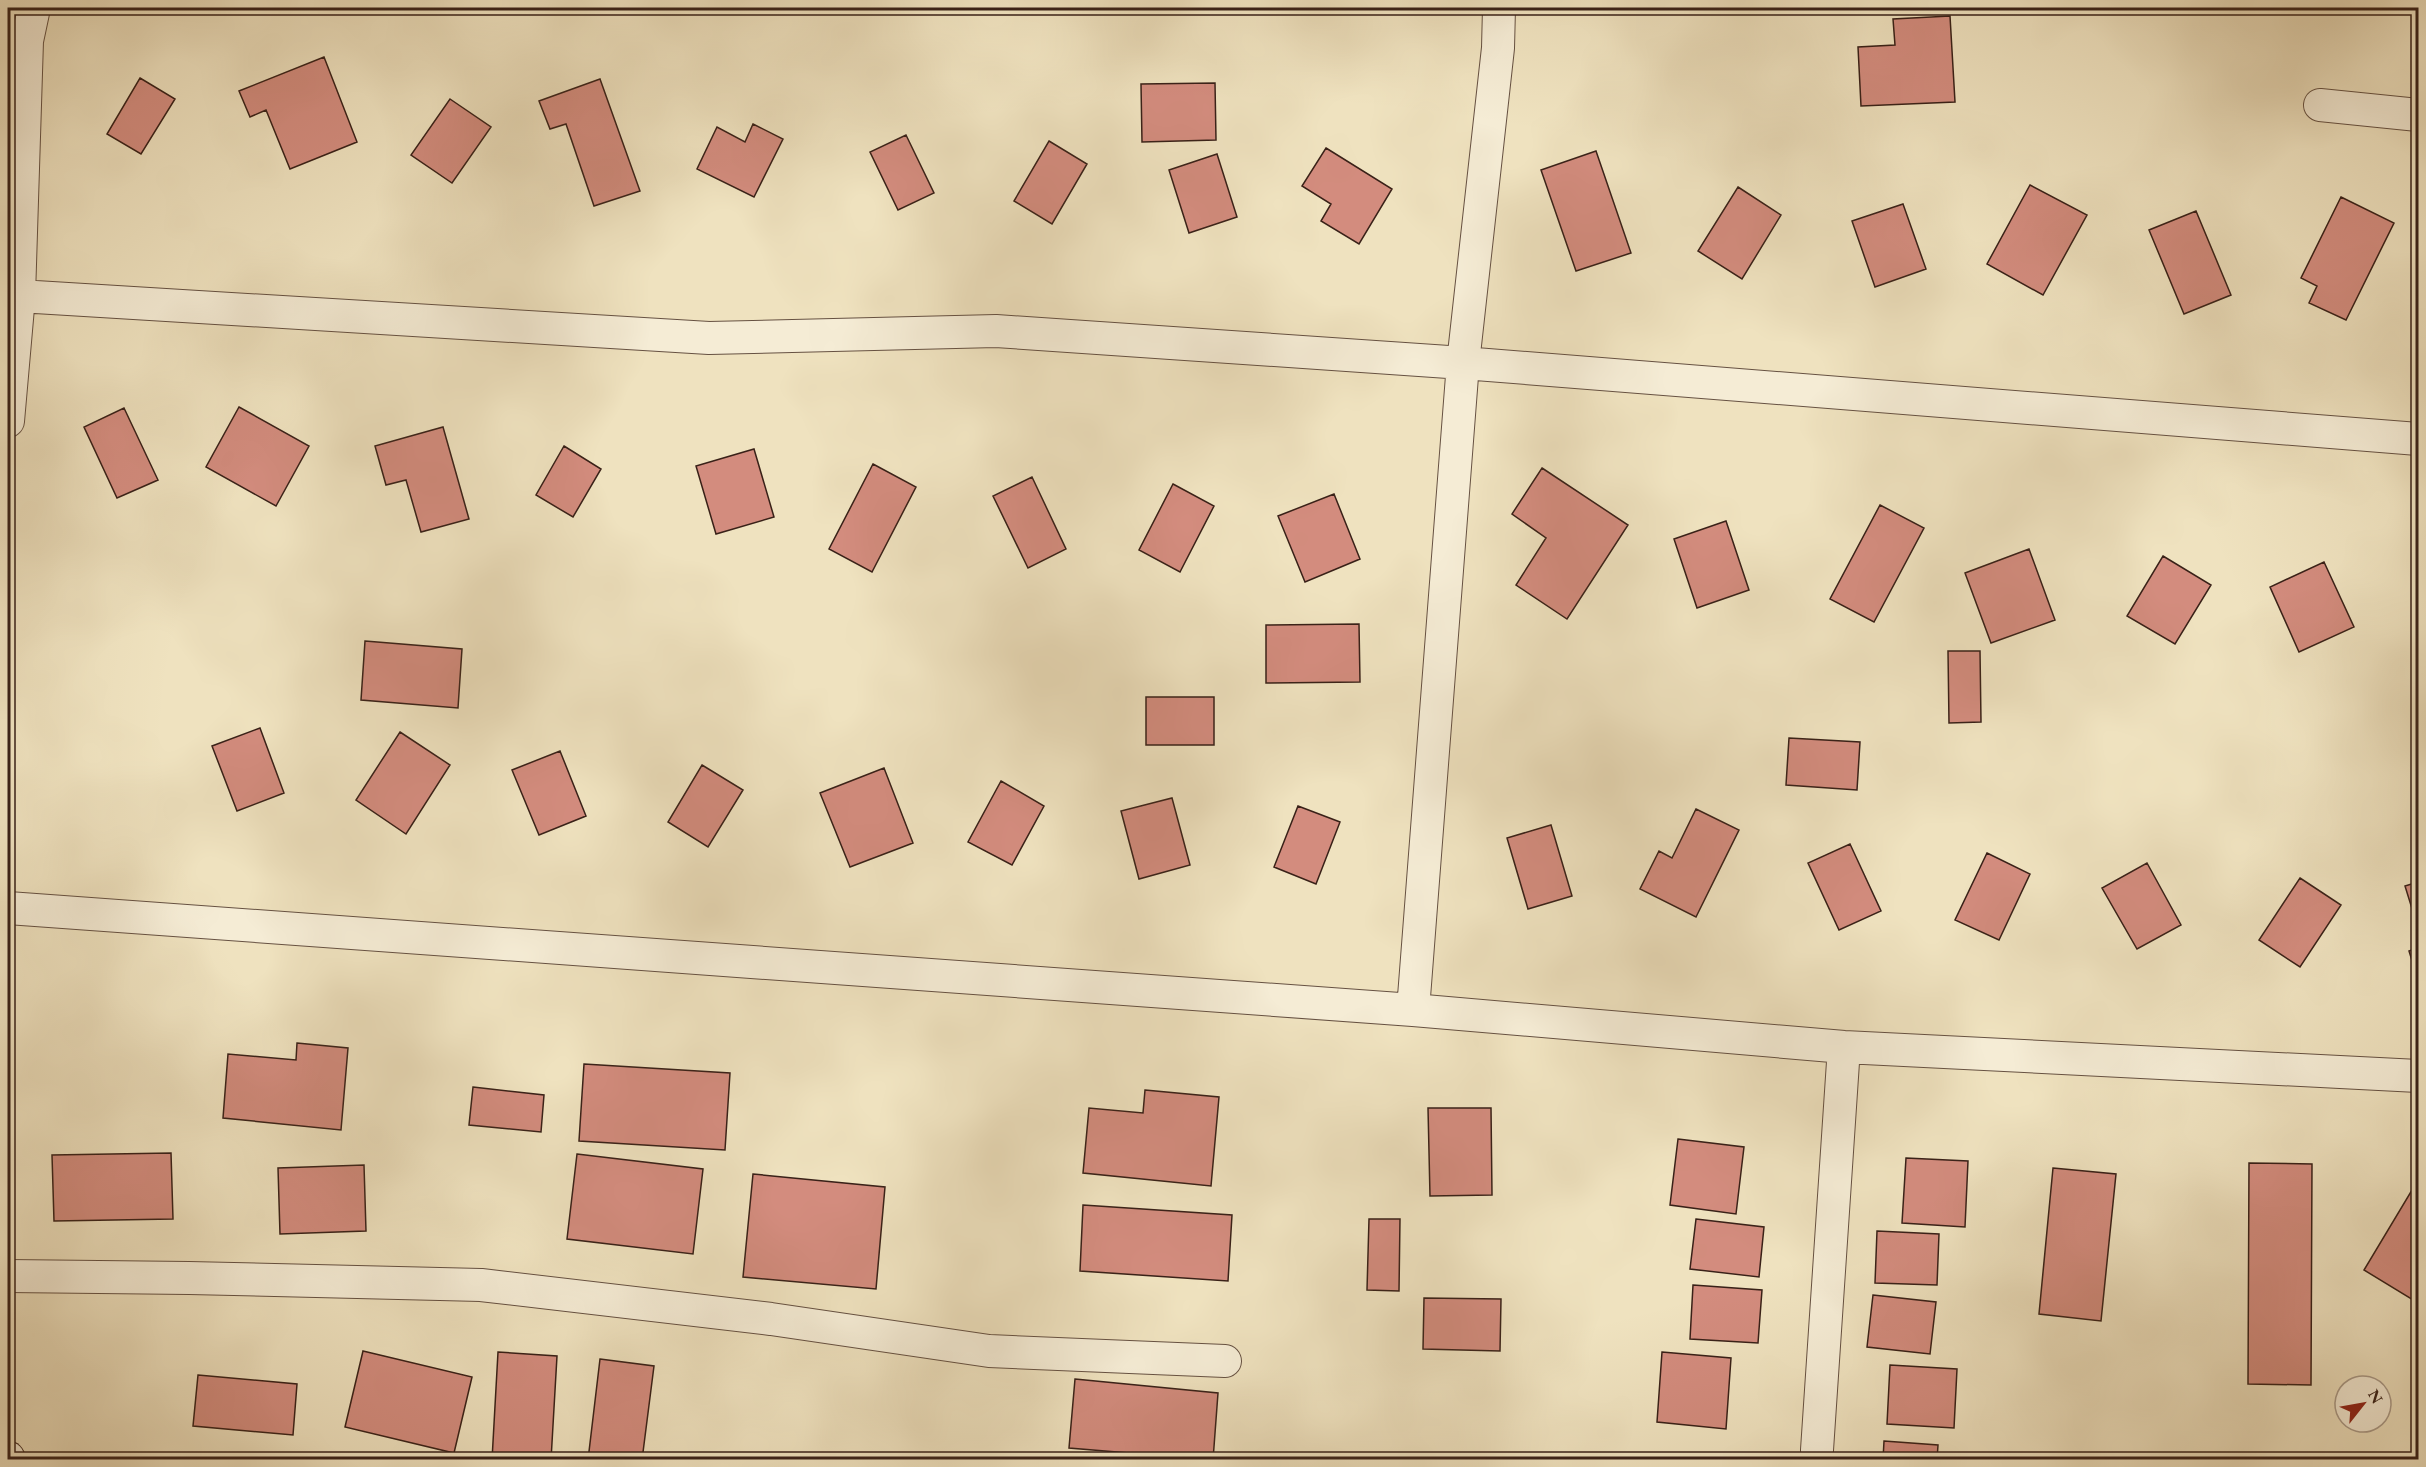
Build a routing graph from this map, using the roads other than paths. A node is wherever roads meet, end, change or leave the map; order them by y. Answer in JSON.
{"nodes":[{"id":1,"x":34,"y":8,"type":"edge"},
{"id":2,"x":1499,"y":8,"type":"edge"},
{"id":3,"x":2320,"y":105,"type":"dead end"},
{"id":4,"x":2418,"y":115,"type":"edge"},
{"id":5,"x":19,"y":296,"type":"junction"},
{"id":6,"x":1463,"y":363,"type":"junction"},
{"id":7,"x":8,"y":421,"type":"edge"},
{"id":8,"x":2418,"y":439,"type":"edge"},
{"id":9,"x":8,"y":908,"type":"edge"},
{"id":10,"x":1413,"y":1010,"type":"junction"},
{"id":11,"x":1844,"y":1047,"type":"junction"},
{"id":12,"x":2418,"y":1076,"type":"edge"},
{"id":13,"x":8,"y":1276,"type":"edge"},
{"id":14,"x":1225,"y":1361,"type":"dead end"},
{"id":15,"x":1817,"y":1450,"type":"dead end"}],
"edges":[{"from":1,"to":5,"type":"street"},
{"from":2,"to":6,"type":"street"},
{"from":3,"to":4,"type":"street"},
{"from":5,"to":6,"type":"street"},
{"from":5,"to":7,"type":"street"},
{"from":6,"to":8,"type":"street"},
{"from":6,"to":10,"type":"street"},
{"from":9,"to":10,"type":"street"},
{"from":10,"to":11,"type":"street"},
{"from":11,"to":12,"type":"street"},
{"from":11,"to":15,"type":"street"},
{"from":13,"to":14,"type":"street"}]}
